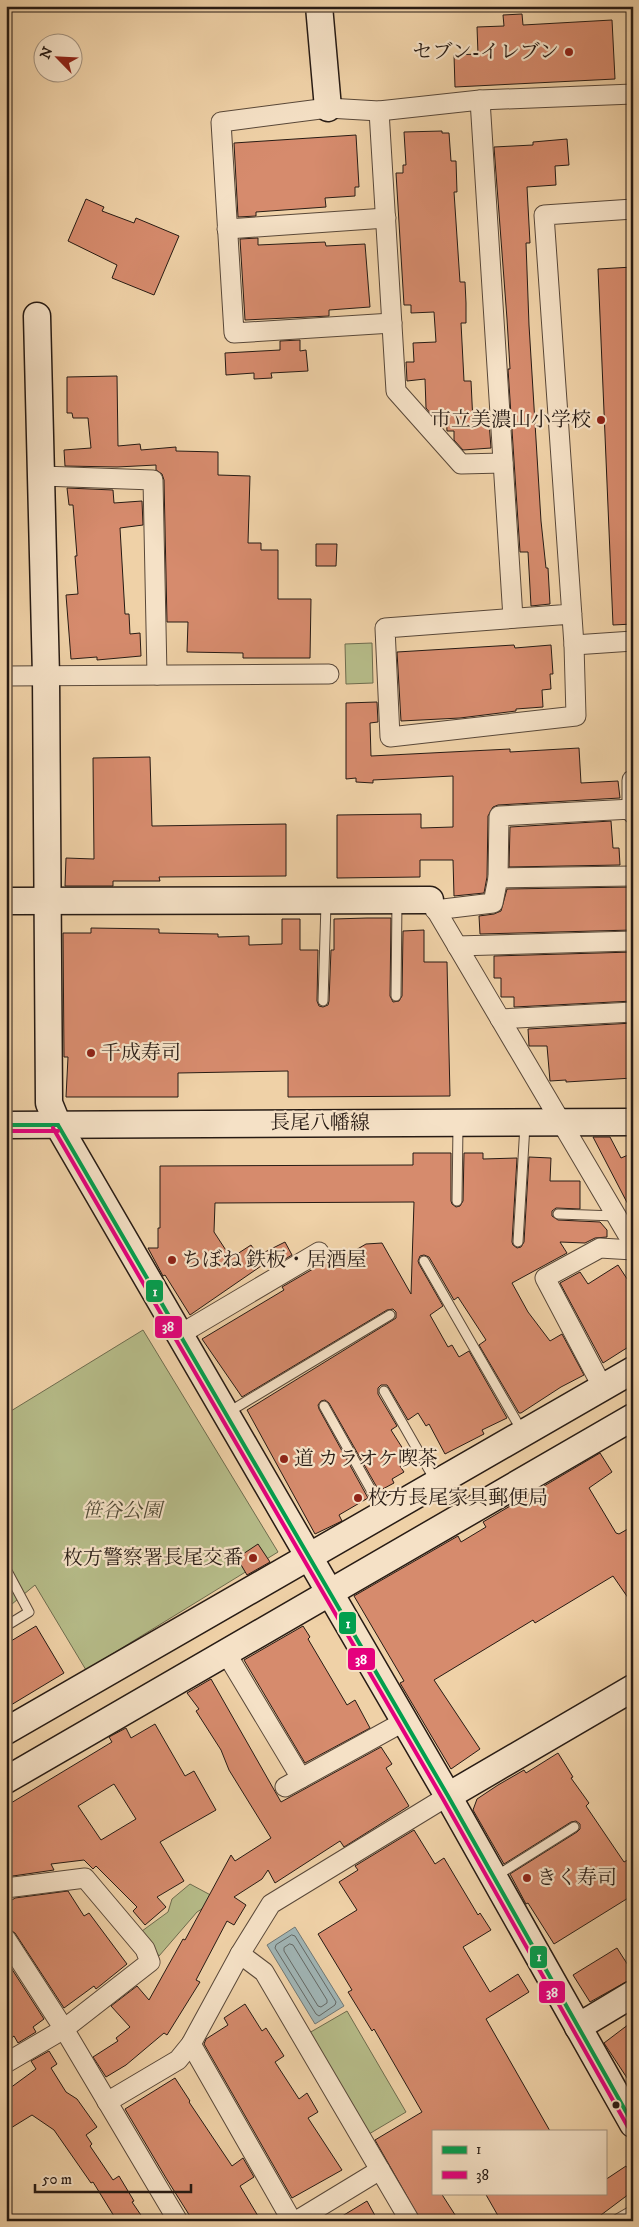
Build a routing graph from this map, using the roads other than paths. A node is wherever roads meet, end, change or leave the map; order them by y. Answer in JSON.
{"nodes":[{"id":1,"x":319,"y":6,"type":"edge"},
{"id":2,"x":633,"y":94,"type":"edge"},
{"id":3,"x":480,"y":100,"type":"junction"},
{"id":4,"x":328,"y":108,"type":"junction"},
{"id":5,"x":380,"y":111,"type":"junction"},
{"id":6,"x":633,"y":209,"type":"edge"},
{"id":7,"x":386,"y":218,"type":"junction"},
{"id":8,"x":227,"y":229,"type":"junction"},
{"id":9,"x":37,"y":316,"type":"dead end"},
{"id":10,"x":392,"y":323,"type":"junction"},
{"id":11,"x":503,"y":463,"type":"junction"},
{"id":12,"x":42,"y":476,"type":"junction"},
{"id":13,"x":572,"y":614,"type":"junction"},
{"id":14,"x":513,"y":618,"type":"junction"},
{"id":15,"x":633,"y":641,"type":"edge"},
{"id":16,"x":574,"y":645,"type":"junction"},
{"id":17,"x":329,"y":674,"type":"dead end"},
{"id":18,"x":157,"y":675,"type":"junction"},
{"id":19,"x":6,"y":676,"type":"edge"},
{"id":20,"x":46,"y":676,"type":"junction"},
{"id":21,"x":632,"y":780,"type":"edge"},
{"id":22,"x":632,"y":812,"type":"edge"},
{"id":23,"x":633,"y":876,"type":"edge"},
{"id":24,"x":498,"y":878,"type":"junction"},
{"id":25,"x":6,"y":900,"type":"edge"},
{"id":26,"x":47,"y":900,"type":"junction"},
{"id":27,"x":326,"y":900,"type":"junction"},
{"id":28,"x":397,"y":900,"type":"junction"},
{"id":29,"x":432,"y":905,"type":"junction"},
{"id":30,"x":633,"y":941,"type":"edge"},
{"id":31,"x":457,"y":946,"type":"junction"},
{"id":32,"x":396,"y":996,"type":"dead end"},
{"id":33,"x":323,"y":1001,"type":"dead end"},
{"id":34,"x":633,"y":1012,"type":"edge"},
{"id":35,"x":500,"y":1019,"type":"junction"},
{"id":36,"x":458,"y":1122,"type":"junction"},
{"id":37,"x":525,"y":1122,"type":"junction"},
{"id":38,"x":560,"y":1122,"type":"junction"},
{"id":39,"x":633,"y":1122,"type":"edge"},
{"id":40,"x":6,"y":1125,"type":"edge"},
{"id":41,"x":58,"y":1125,"type":"junction"},
{"id":42,"x":457,"y":1201,"type":"dead end"},
{"id":43,"x":558,"y":1214,"type":"dead end"},
{"id":44,"x":616,"y":1216,"type":"junction"},
{"id":45,"x":518,"y":1242,"type":"dead end"},
{"id":46,"x":633,"y":1244,"type":"edge"},
{"id":47,"x":633,"y":1250,"type":"edge"},
{"id":48,"x":319,"y":1252,"type":"dead end"},
{"id":49,"x":424,"y":1261,"type":"dead end"},
{"id":50,"x":390,"y":1315,"type":"dead end"},
{"id":51,"x":179,"y":1336,"type":"junction"},
{"id":52,"x":633,"y":1370,"type":"edge"},
{"id":53,"x":603,"y":1388,"type":"junction"},
{"id":54,"x":384,"y":1391,"type":"dead end"},
{"id":55,"x":324,"y":1406,"type":"dead end"},
{"id":56,"x":565,"y":1410,"type":"junction"},
{"id":57,"x":225,"y":1414,"type":"junction"},
{"id":58,"x":633,"y":1417,"type":"edge"},
{"id":59,"x":523,"y":1433,"type":"junction"},
{"id":60,"x":585,"y":1445,"type":"junction"},
{"id":61,"x":437,"y":1483,"type":"junction"},
{"id":62,"x":384,"y":1514,"type":"junction"},
{"id":63,"x":457,"y":1519,"type":"junction"},
{"id":64,"x":308,"y":1557,"type":"junction"},
{"id":65,"x":6,"y":1569,"type":"edge"},
{"id":66,"x":329,"y":1593,"type":"junction"},
{"id":67,"x":6,"y":1626,"type":"edge"},
{"id":68,"x":184,"y":1629,"type":"junction"},
{"id":69,"x":215,"y":1659,"type":"junction"},
{"id":70,"x":633,"y":1688,"type":"edge"},
{"id":71,"x":59,"y":1700,"type":"junction"},
{"id":72,"x":405,"y":1721,"type":"junction"},
{"id":73,"x":6,"y":1731,"type":"edge"},
{"id":74,"x":80,"y":1737,"type":"junction"},
{"id":75,"x":301,"y":1778,"type":"junction"},
{"id":76,"x":6,"y":1780,"type":"edge"},
{"id":77,"x":285,"y":1787,"type":"dead end"},
{"id":78,"x":448,"y":1796,"type":"junction"},
{"id":79,"x":574,"y":1827,"type":"dead end"},
{"id":80,"x":494,"y":1878,"type":"junction"},
{"id":81,"x":6,"y":1888,"type":"edge"},
{"id":82,"x":6,"y":1939,"type":"edge"},
{"id":83,"x":240,"y":1954,"type":"junction"},
{"id":84,"x":633,"y":1994,"type":"edge"},
{"id":85,"x":578,"y":2027,"type":"junction"},
{"id":86,"x":64,"y":2029,"type":"junction"},
{"id":87,"x":191,"y":2044,"type":"junction"},
{"id":88,"x":6,"y":2063,"type":"edge"},
{"id":89,"x":107,"y":2102,"type":"junction"},
{"id":90,"x":631,"y":2116,"type":"edge"},
{"id":91,"x":380,"y":2170,"type":"junction"},
{"id":92,"x":633,"y":2210,"type":"edge"},
{"id":93,"x":178,"y":2221,"type":"edge"},
{"id":94,"x":294,"y":2221,"type":"edge"},
{"id":95,"x":410,"y":2221,"type":"edge"},
{"id":96,"x":614,"y":2221,"type":"edge"}],
"edges":[{"from":1,"to":4,"type":"street"},
{"from":2,"to":3,"type":"street"},
{"from":3,"to":5,"type":"street"},
{"from":3,"to":11,"type":"street"},
{"from":4,"to":5,"type":"street"},
{"from":4,"to":8,"type":"street"},
{"from":5,"to":7,"type":"street"},
{"from":6,"to":13,"type":"street"},
{"from":7,"to":8,"type":"street"},
{"from":7,"to":10,"type":"street"},
{"from":8,"to":10,"type":"street"},
{"from":9,"to":12,"type":"street"},
{"from":10,"to":11,"type":"street"},
{"from":11,"to":14,"type":"street"},
{"from":12,"to":18,"type":"street"},
{"from":12,"to":20,"type":"street"},
{"from":13,"to":14,"type":"street"},
{"from":13,"to":16,"type":"street"},
{"from":14,"to":16,"type":"street"},
{"from":15,"to":16,"type":"street"},
{"from":17,"to":18,"type":"street"},
{"from":18,"to":20,"type":"street"},
{"from":19,"to":20,"type":"street"},
{"from":20,"to":26,"type":"street"},
{"from":21,"to":22,"type":"street"},
{"from":22,"to":24,"type":"street"},
{"from":23,"to":24,"type":"street"},
{"from":24,"to":29,"type":"street"},
{"from":25,"to":26,"type":"street"},
{"from":26,"to":27,"type":"street"},
{"from":26,"to":41,"type":"street"},
{"from":27,"to":28,"type":"street"},
{"from":27,"to":33,"type":"lane"},
{"from":28,"to":29,"type":"street"},
{"from":28,"to":32,"type":"lane"},
{"from":29,"to":31,"type":"street"},
{"from":30,"to":31,"type":"street"},
{"from":31,"to":35,"type":"street"},
{"from":34,"to":35,"type":"street"},
{"from":35,"to":38,"type":"street"},
{"from":36,"to":37,"type":"street","name":"長尾八幡線"},
{"from":36,"to":41,"type":"street","name":"長尾八幡線"},
{"from":36,"to":42,"type":"lane"},
{"from":37,"to":38,"type":"street","name":"長尾八幡線"},
{"from":37,"to":45,"type":"lane"},
{"from":38,"to":39,"type":"street","name":"長尾八幡線"},
{"from":38,"to":44,"type":"street"},
{"from":40,"to":41,"type":"street","name":"長尾八幡線"},
{"from":41,"to":51,"type":"street"},
{"from":43,"to":44,"type":"lane"},
{"from":44,"to":46,"type":"street"},
{"from":47,"to":53,"type":"street"},
{"from":48,"to":51,"type":"street"},
{"from":49,"to":59,"type":"lane"},
{"from":50,"to":57,"type":"lane"},
{"from":51,"to":57,"type":"street"},
{"from":52,"to":53,"type":"street"},
{"from":53,"to":56,"type":"street"},
{"from":54,"to":61,"type":"lane"},
{"from":55,"to":62,"type":"lane"},
{"from":56,"to":59,"type":"street"},
{"from":56,"to":60,"type":"street"},
{"from":57,"to":64,"type":"street"},
{"from":58,"to":60,"type":"street"},
{"from":59,"to":61,"type":"street"},
{"from":60,"to":63,"type":"street"},
{"from":61,"to":62,"type":"street"},
{"from":61,"to":63,"type":"street"},
{"from":62,"to":64,"type":"street"},
{"from":63,"to":66,"type":"street"},
{"from":64,"to":66,"type":"street"},
{"from":64,"to":68,"type":"street"},
{"from":65,"to":67,"type":"lane"},
{"from":66,"to":69,"type":"street"},
{"from":66,"to":72,"type":"street"},
{"from":68,"to":69,"type":"street"},
{"from":68,"to":71,"type":"street"},
{"from":69,"to":74,"type":"street"},
{"from":69,"to":75,"type":"street"},
{"from":70,"to":78,"type":"street"},
{"from":71,"to":73,"type":"street"},
{"from":71,"to":74,"type":"street"},
{"from":72,"to":75,"type":"street"},
{"from":72,"to":78,"type":"street"},
{"from":74,"to":76,"type":"street"},
{"from":75,"to":77,"type":"street"},
{"from":78,"to":80,"type":"street"},
{"from":78,"to":83,"type":"street"},
{"from":79,"to":80,"type":"lane"},
{"from":80,"to":85,"type":"street"},
{"from":81,"to":86,"type":"street"},
{"from":82,"to":86,"type":"street"},
{"from":83,"to":87,"type":"street"},
{"from":83,"to":91,"type":"street"},
{"from":84,"to":85,"type":"street"},
{"from":85,"to":90,"type":"street"},
{"from":86,"to":88,"type":"street"},
{"from":86,"to":89,"type":"street"},
{"from":87,"to":89,"type":"street"},
{"from":87,"to":94,"type":"street"},
{"from":89,"to":93,"type":"street"},
{"from":91,"to":94,"type":"street"},
{"from":91,"to":95,"type":"street"},
{"from":92,"to":96,"type":"lane"}]}
